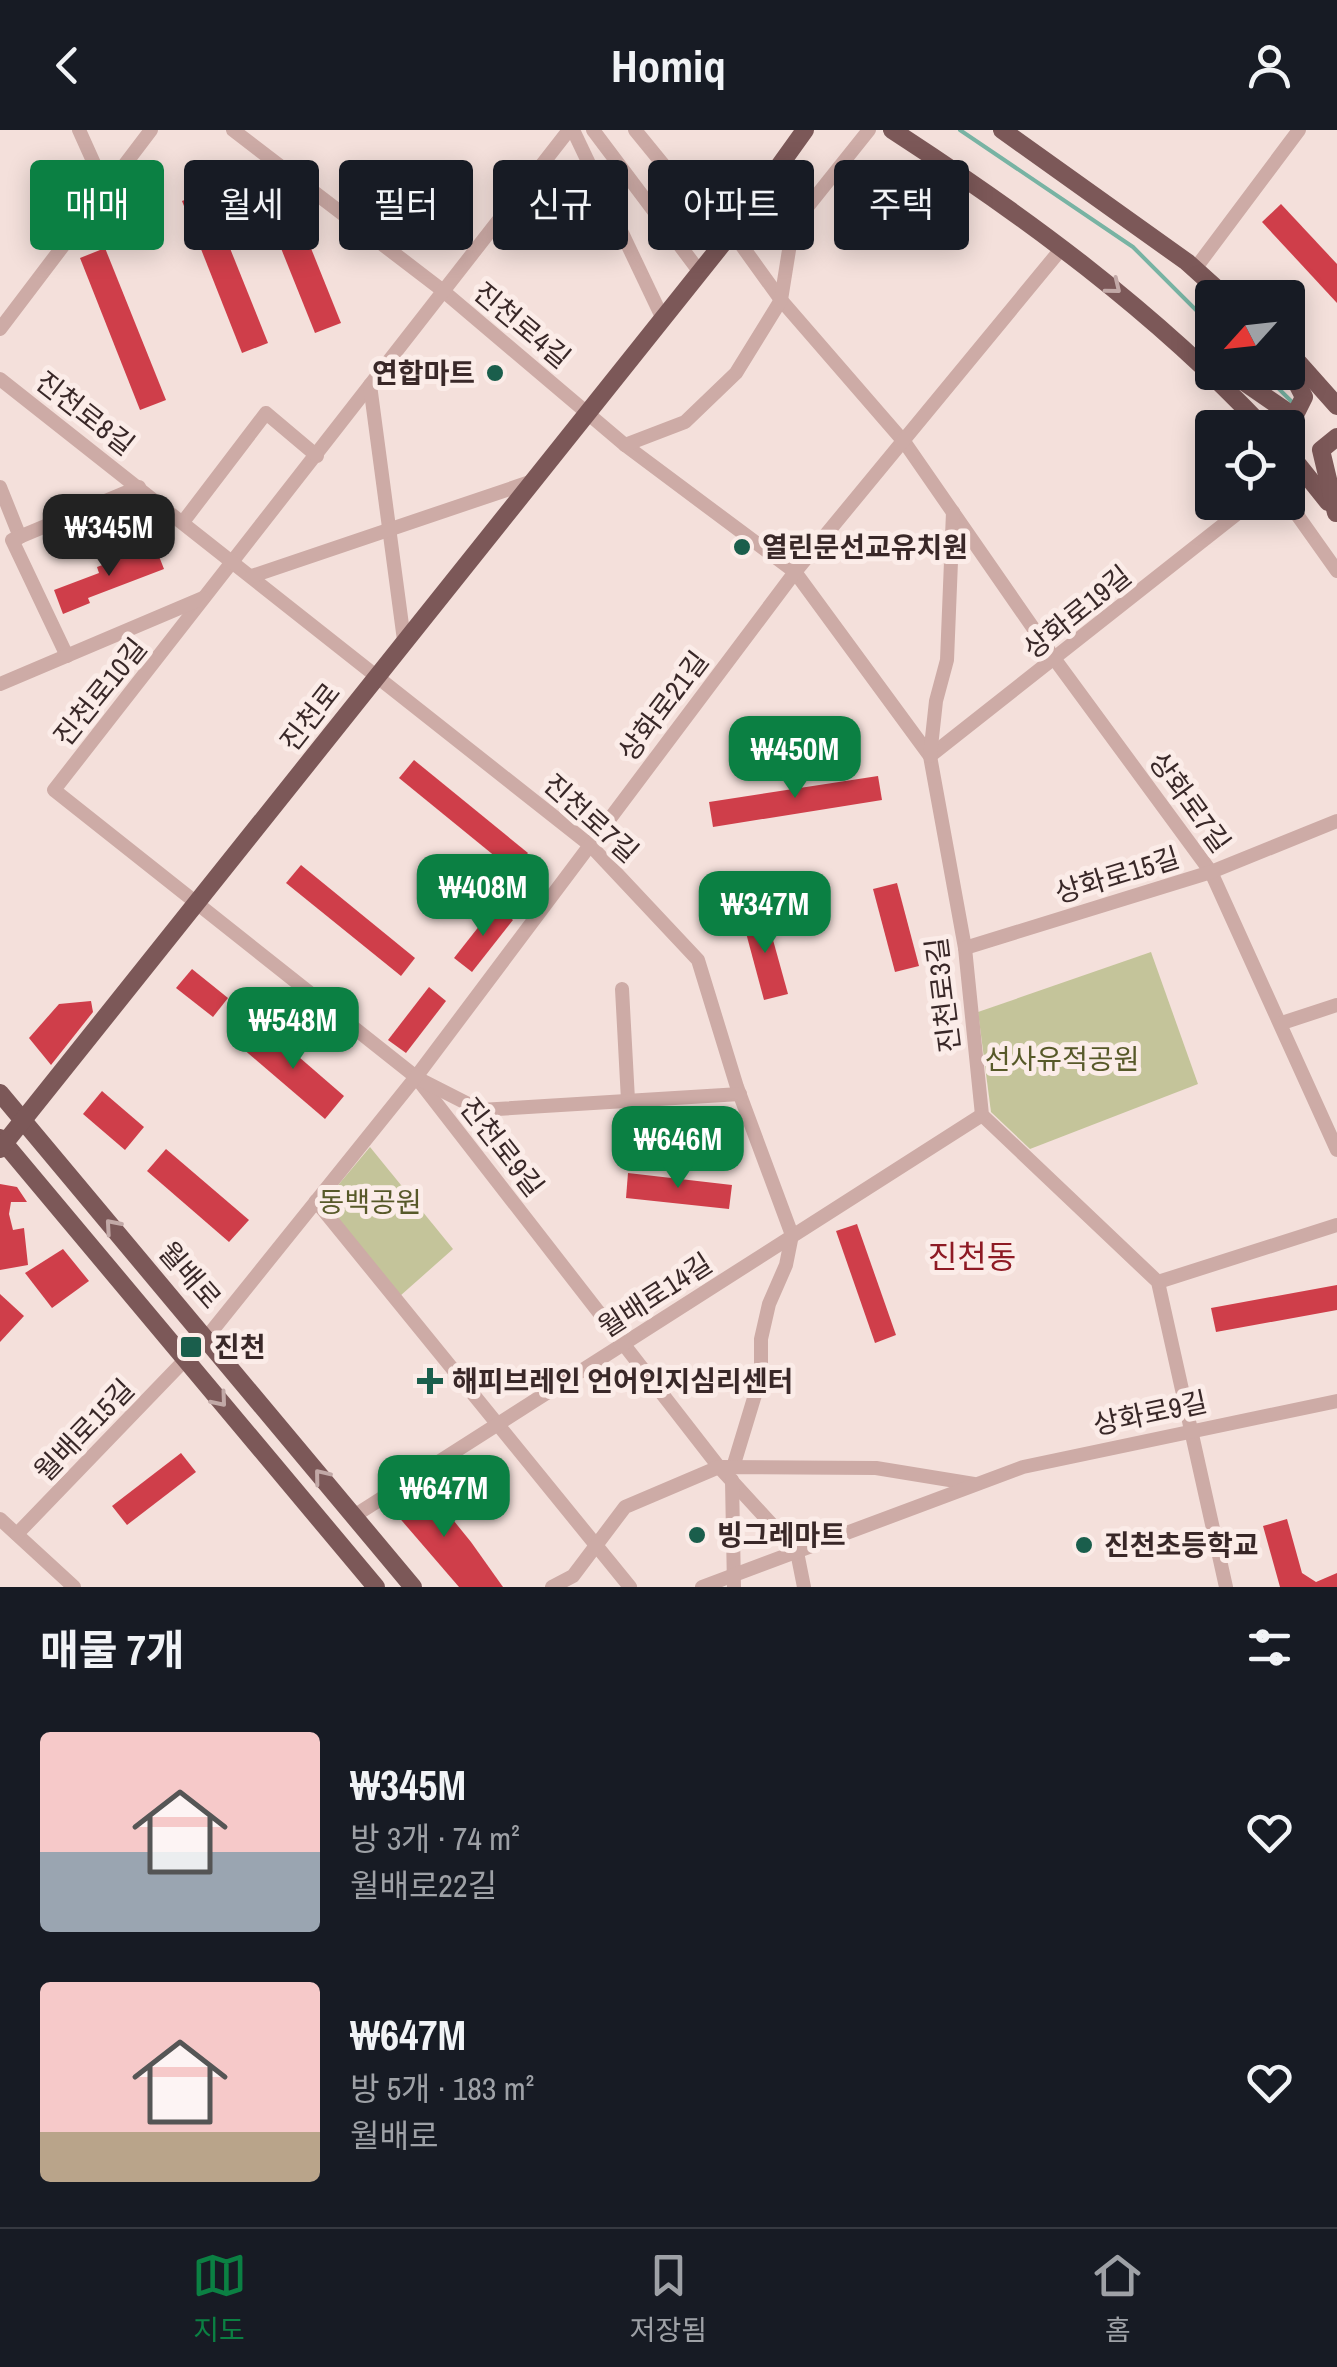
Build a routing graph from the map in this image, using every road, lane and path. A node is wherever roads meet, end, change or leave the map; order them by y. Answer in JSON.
{"nodes":[{"id":1,"x":79,"y":130,"type":"edge"},
{"id":2,"x":151,"y":130,"type":"edge"},
{"id":3,"x":233,"y":130,"type":"edge"},
{"id":4,"x":571,"y":130,"type":"edge"},
{"id":5,"x":594,"y":130,"type":"edge"},
{"id":6,"x":636,"y":130,"type":"edge"},
{"id":7,"x":869,"y":130,"type":"edge"},
{"id":8,"x":892,"y":130,"type":"edge"},
{"id":9,"x":901,"y":130,"type":"edge"},
{"id":10,"x":1002,"y":130,"type":"edge"},
{"id":11,"x":1299,"y":130,"type":"edge"},
{"id":12,"x":800,"y":131,"type":"edge"},
{"id":13,"x":918,"y":148,"type":"junction"},
{"id":14,"x":92,"y":160,"type":"edge"},
{"id":15,"x":128,"y":160,"type":"edge"},
{"id":16,"x":662,"y":160,"type":"edge"},
{"id":17,"x":780,"y":160,"type":"edge"},
{"id":18,"x":1062,"y":248,"type":"junction"},
{"id":19,"x":60,"y":250,"type":"edge"},
{"id":20,"x":717,"y":250,"type":"edge"},
{"id":21,"x":740,"y":250,"type":"edge"},
{"id":22,"x":1195,"y":269,"type":"junction"},
{"id":23,"x":699,"y":272,"type":"junction"},
{"id":24,"x":1207,"y":280,"type":"edge"},
{"id":25,"x":442,"y":290,"type":"junction"},
{"id":26,"x":781,"y":300,"type":"junction"},
{"id":27,"x":662,"y":317,"type":"junction"},
{"id":28,"x":0,"y":329,"type":"edge"},
{"id":29,"x":1195,"y":356,"type":"edge"},
{"id":30,"x":1305,"y":370,"type":"edge"},
{"id":31,"x":0,"y":379,"type":"edge"},
{"id":32,"x":370,"y":385,"type":"junction"},
{"id":33,"x":1230,"y":390,"type":"edge"},
{"id":34,"x":1255,"y":390,"type":"edge"},
{"id":35,"x":1300,"y":390,"type":"edge"},
{"id":36,"x":1337,"y":406,"type":"edge"},
{"id":37,"x":1248,"y":410,"type":"edge"},
{"id":38,"x":587,"y":412,"type":"junction"},
{"id":39,"x":1337,"y":437,"type":"edge"},
{"id":40,"x":906,"y":443,"type":"junction"},
{"id":41,"x":625,"y":445,"type":"junction"},
{"id":42,"x":316,"y":456,"type":"junction"},
{"id":43,"x":1305,"y":478,"type":"edge"},
{"id":44,"x":534,"y":481,"type":"junction"},
{"id":45,"x":0,"y":487,"type":"edge"},
{"id":46,"x":139,"y":487,"type":"junction"},
{"id":47,"x":953,"y":512,"type":"junction"},
{"id":48,"x":1336,"y":514,"type":"edge"},
{"id":49,"x":1230,"y":520,"type":"edge"},
{"id":50,"x":1301,"y":520,"type":"edge"},
{"id":51,"x":182,"y":522,"type":"junction"},
{"id":52,"x":390,"y":532,"type":"junction"},
{"id":53,"x":16,"y":539,"type":"junction"},
{"id":54,"x":235,"y":563,"type":"junction"},
{"id":55,"x":1337,"y":571,"type":"edge"},
{"id":56,"x":795,"y":572,"type":"junction"},
{"id":57,"x":252,"y":576,"type":"junction"},
{"id":58,"x":209,"y":595,"type":"junction"},
{"id":59,"x":404,"y":640,"type":"junction"},
{"id":60,"x":67,"y":656,"type":"junction"},
{"id":61,"x":1056,"y":661,"type":"junction"},
{"id":62,"x":379,"y":674,"type":"junction"},
{"id":63,"x":0,"y":684,"type":"edge"},
{"id":64,"x":930,"y":756,"type":"junction"},
{"id":65,"x":1337,"y":822,"type":"edge"},
{"id":66,"x":590,"y":844,"type":"junction"},
{"id":67,"x":1211,"y":872,"type":"junction"},
{"id":68,"x":197,"y":904,"type":"junction"},
{"id":69,"x":964,"y":948,"type":"junction"},
{"id":70,"x":622,"y":989,"type":"dead end"},
{"id":71,"x":1337,"y":1004,"type":"edge"},
{"id":72,"x":1282,"y":1023,"type":"junction"},
{"id":73,"x":416,"y":1077,"type":"junction"},
{"id":74,"x":0,"y":1093,"type":"edge"},
{"id":75,"x":740,"y":1094,"type":"junction"},
{"id":76,"x":628,"y":1100,"type":"junction"},
{"id":77,"x":982,"y":1114,"type":"junction"},
{"id":78,"x":23,"y":1122,"type":"junction"},
{"id":79,"x":2,"y":1143,"type":"edge"},
{"id":80,"x":1337,"y":1150,"type":"edge"},
{"id":81,"x":316,"y":1201,"type":"junction"},
{"id":82,"x":1337,"y":1225,"type":"edge"},
{"id":83,"x":792,"y":1235,"type":"junction"},
{"id":84,"x":1158,"y":1282,"type":"junction"},
{"id":85,"x":206,"y":1337,"type":"junction"},
{"id":86,"x":624,"y":1344,"type":"junction"},
{"id":87,"x":186,"y":1361,"type":"junction"},
{"id":88,"x":1337,"y":1401,"type":"edge"},
{"id":89,"x":498,"y":1423,"type":"junction"},
{"id":90,"x":1188,"y":1429,"type":"junction"},
{"id":91,"x":728,"y":1470,"type":"junction"},
{"id":92,"x":978,"y":1485,"type":"junction"},
{"id":93,"x":354,"y":1516,"type":"junction"},
{"id":94,"x":0,"y":1519,"type":"edge"},
{"id":95,"x":17,"y":1534,"type":"junction"},
{"id":96,"x":596,"y":1545,"type":"junction"},
{"id":97,"x":797,"y":1552,"type":"junction"},
{"id":98,"x":734,"y":1581,"type":"edge"},
{"id":99,"x":74,"y":1587,"type":"edge"},
{"id":100,"x":376,"y":1587,"type":"edge"},
{"id":101,"x":413,"y":1587,"type":"edge"},
{"id":102,"x":552,"y":1587,"type":"edge"},
{"id":103,"x":630,"y":1587,"type":"edge"},
{"id":104,"x":702,"y":1587,"type":"edge"},
{"id":105,"x":804,"y":1587,"type":"edge"},
{"id":106,"x":1226,"y":1587,"type":"edge"}],
"edges":[{"from":1,"to":14,"type":"street"},
{"from":2,"to":15,"type":"street"},
{"from":3,"to":25,"type":"street","name":"진천로4길"},
{"from":4,"to":25,"type":"street","name":"진천로10길"},
{"from":4,"to":27,"type":"street"},
{"from":5,"to":23,"type":"street"},
{"from":6,"to":16,"type":"street"},
{"from":7,"to":26,"type":"street"},
{"from":8,"to":13,"type":"main road"},
{"from":9,"to":13,"type":"main road"},
{"from":10,"to":22,"type":"main road"},
{"from":11,"to":22,"type":"street"},
{"from":12,"to":17,"type":"main road","name":"진천로"},
{"from":13,"to":18,"type":"main road"},
{"from":18,"to":29,"type":"main road","one_way":true},
{"from":18,"to":40,"type":"street","name":"상화로21길"},
{"from":19,"to":28,"type":"street"},
{"from":20,"to":23,"type":"main road","name":"진천로"},
{"from":21,"to":26,"type":"street","name":"상화로7길"},
{"from":22,"to":24,"type":"main road"},
{"from":23,"to":27,"type":"main road","name":"진천로"},
{"from":25,"to":32,"type":"street","name":"진천로10길"},
{"from":25,"to":38,"type":"street","name":"진천로4길"},
{"from":26,"to":40,"type":"street","name":"상화로7길"},
{"from":26,"to":41,"type":"street"},
{"from":27,"to":38,"type":"main road","name":"진천로"},
{"from":30,"to":36,"type":"main road"},
{"from":31,"to":46,"type":"street","name":"진천로8길"},
{"from":32,"to":42,"type":"street","name":"진천로10길"},
{"from":32,"to":52,"type":"street"},
{"from":33,"to":37,"type":"main road"},
{"from":34,"to":35,"type":"main road"},
{"from":38,"to":41,"type":"street","name":"진천로3길"},
{"from":38,"to":44,"type":"main road","name":"진천로"},
{"from":39,"to":48,"type":"main road"},
{"from":40,"to":47,"type":"street","name":"상화로7길"},
{"from":40,"to":56,"type":"street","name":"상화로21길"},
{"from":41,"to":56,"type":"street","name":"진천로3길"},
{"from":42,"to":51,"type":"street"},
{"from":42,"to":54,"type":"street","name":"진천로10길"},
{"from":43,"to":48,"type":"main road"},
{"from":44,"to":52,"type":"street"},
{"from":44,"to":59,"type":"main road","name":"진천로"},
{"from":45,"to":53,"type":"street"},
{"from":46,"to":51,"type":"street","name":"진천로8길"},
{"from":46,"to":53,"type":"street","name":"진천로8길"},
{"from":47,"to":61,"type":"street","name":"상화로7길"},
{"from":47,"to":64,"type":"street"},
{"from":49,"to":61,"type":"street","name":"상화로19길"},
{"from":50,"to":55,"type":"street"},
{"from":51,"to":54,"type":"street","name":"진천로8길"},
{"from":52,"to":57,"type":"street"},
{"from":52,"to":59,"type":"street"},
{"from":53,"to":60,"type":"street"},
{"from":54,"to":57,"type":"street","name":"진천로8길"},
{"from":54,"to":58,"type":"street","name":"진천로10길"},
{"from":56,"to":64,"type":"street","name":"진천로3길"},
{"from":56,"to":66,"type":"street","name":"상화로21길"},
{"from":57,"to":62,"type":"street","name":"진천로8길"},
{"from":58,"to":60,"type":"street"},
{"from":58,"to":68,"type":"street","name":"진천로10길"},
{"from":59,"to":62,"type":"main road","name":"진천로"},
{"from":60,"to":63,"type":"street"},
{"from":61,"to":64,"type":"street","name":"상화로19길"},
{"from":61,"to":67,"type":"street","name":"상화로7길"},
{"from":62,"to":66,"type":"street","name":"진천로7길"},
{"from":62,"to":68,"type":"main road","name":"진천로"},
{"from":64,"to":69,"type":"street","name":"진천로3길"},
{"from":65,"to":67,"type":"street","name":"상화로15길"},
{"from":66,"to":73,"type":"street","name":"상화로21길"},
{"from":66,"to":75,"type":"street","name":"진천로7길"},
{"from":67,"to":69,"type":"street","name":"상화로15길"},
{"from":67,"to":72,"type":"street","name":"상화로7길"},
{"from":68,"to":73,"type":"street","name":"진천로9길"},
{"from":68,"to":78,"type":"main road","name":"진천로"},
{"from":69,"to":77,"type":"street","name":"진천로3길"},
{"from":70,"to":76,"type":"street"},
{"from":71,"to":72,"type":"street"},
{"from":72,"to":80,"type":"street","name":"상화로7길"},
{"from":73,"to":76,"type":"street"},
{"from":73,"to":81,"type":"street","name":"상화로21길"},
{"from":73,"to":86,"type":"street","name":"진천로9길"},
{"from":74,"to":78,"type":"main road","name":"월배로"},
{"from":75,"to":76,"type":"street"},
{"from":75,"to":83,"type":"street","name":"진천로7길"},
{"from":77,"to":83,"type":"street","name":"월배로14길"},
{"from":77,"to":84,"type":"street"},
{"from":78,"to":79,"type":"main road","name":"진천로"},
{"from":85,"to":78,"type":"main road","name":"월배로","one_way":true},
{"from":79,"to":87,"type":"main road"},
{"from":81,"to":85,"type":"street","name":"상화로21길"},
{"from":81,"to":89,"type":"street"},
{"from":82,"to":84,"type":"street"},
{"from":83,"to":86,"type":"street","name":"월배로14길"},
{"from":83,"to":91,"type":"street"},
{"from":84,"to":90,"type":"street"},
{"from":85,"to":87,"type":"street","name":"상화로21길"},
{"from":93,"to":85,"type":"main road","name":"월배로","one_way":true},
{"from":86,"to":89,"type":"street","name":"월배로14길"},
{"from":86,"to":91,"type":"street","name":"진천로9길"},
{"from":87,"to":95,"type":"street","name":"월배로15길"},
{"from":87,"to":100,"type":"main road","one_way":true},
{"from":88,"to":90,"type":"street","name":"상화로9길"},
{"from":89,"to":93,"type":"street","name":"월배로14길"},
{"from":89,"to":96,"type":"street"},
{"from":90,"to":92,"type":"street","name":"상화로9길"},
{"from":90,"to":106,"type":"street"},
{"from":91,"to":92,"type":"street"},
{"from":91,"to":96,"type":"street"},
{"from":91,"to":97,"type":"street","name":"진천로9길"},
{"from":91,"to":98,"type":"street"},
{"from":92,"to":97,"type":"street","name":"상화로9길"},
{"from":93,"to":101,"type":"main road","name":"월배로"},
{"from":94,"to":95,"type":"street"},
{"from":95,"to":99,"type":"street"},
{"from":96,"to":102,"type":"street"},
{"from":96,"to":103,"type":"street"},
{"from":97,"to":98,"type":"street","name":"상화로9길"},
{"from":97,"to":105,"type":"street"},
{"from":98,"to":104,"type":"street","name":"상화로9길"}]}
